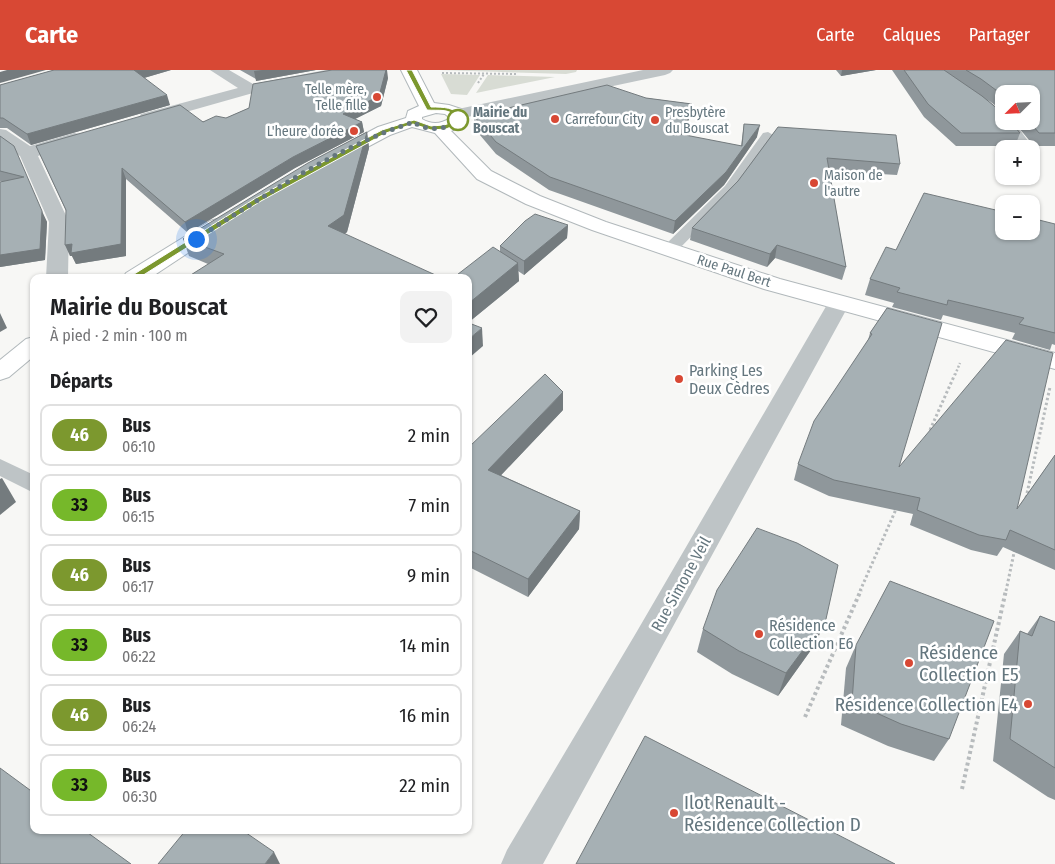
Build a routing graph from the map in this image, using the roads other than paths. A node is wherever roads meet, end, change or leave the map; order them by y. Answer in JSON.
{"nodes":[{"id":1,"x":218,"y":70,"type":"edge"},
{"id":2,"x":350,"y":70,"type":"edge"},
{"id":3,"x":409,"y":70,"type":"edge"},
{"id":4,"x":663,"y":70,"type":"edge"},
{"id":5,"x":251,"y":89,"type":"junction"},
{"id":6,"x":430,"y":109,"type":"junction"},
{"id":7,"x":990,"y":110,"type":"edge"},
{"id":8,"x":458,"y":114,"type":"junction"},
{"id":9,"x":414,"y":122,"type":"junction"},
{"id":10,"x":130,"y":123,"type":"edge"},
{"id":11,"x":439,"y":128,"type":"junction"},
{"id":12,"x":93,"y":133,"type":"edge"},
{"id":13,"x":0,"y":134,"type":"edge"},
{"id":14,"x":768,"y":136,"type":"dead end"},
{"id":15,"x":1020,"y":140,"type":"edge"},
{"id":16,"x":28,"y":153,"type":"junction"},
{"id":17,"x":319,"y":166,"type":"edge"},
{"id":18,"x":234,"y":215,"type":"edge"},
{"id":19,"x":669,"y":250,"type":"junction"},
{"id":20,"x":56,"y":274,"type":"edge"},
{"id":21,"x":140,"y":274,"type":"edge"},
{"id":22,"x":839,"y":303,"type":"junction"},
{"id":23,"x":30,"y":347,"type":"edge"},
{"id":24,"x":1055,"y":361,"type":"edge"},
{"id":25,"x":0,"y":372,"type":"edge"},
{"id":26,"x":0,"y":466,"type":"edge"},
{"id":27,"x":30,"y":483,"type":"edge"},
{"id":28,"x":521,"y":864,"type":"edge"}],
"edges":[{"from":1,"to":5,"type":"street"},
{"from":2,"to":5,"type":"street"},
{"from":3,"to":6,"type":"street"},
{"from":4,"to":8,"type":"street"},
{"from":5,"to":10,"type":"street"},
{"from":6,"to":8,"type":"street"},
{"from":6,"to":9,"type":"street"},
{"from":7,"to":15,"type":"lane"},
{"from":8,"to":11,"type":"street"},
{"from":9,"to":11,"type":"street"},
{"from":9,"to":17,"type":"street"},
{"from":11,"to":19,"type":"street","name":"Rue Paul Bert"},
{"from":12,"to":16,"type":"street"},
{"from":13,"to":16,"type":"street"},
{"from":14,"to":19,"type":"lane"},
{"from":16,"to":20,"type":"street"},
{"from":18,"to":21,"type":"street"},
{"from":19,"to":22,"type":"street","name":"Rue Paul Bert"},
{"from":22,"to":24,"type":"street","name":"Rue Paul Bert"},
{"from":22,"to":28,"type":"street","name":"Rue Simone Veil"},
{"from":23,"to":25,"type":"street"},
{"from":26,"to":27,"type":"lane"}]}
